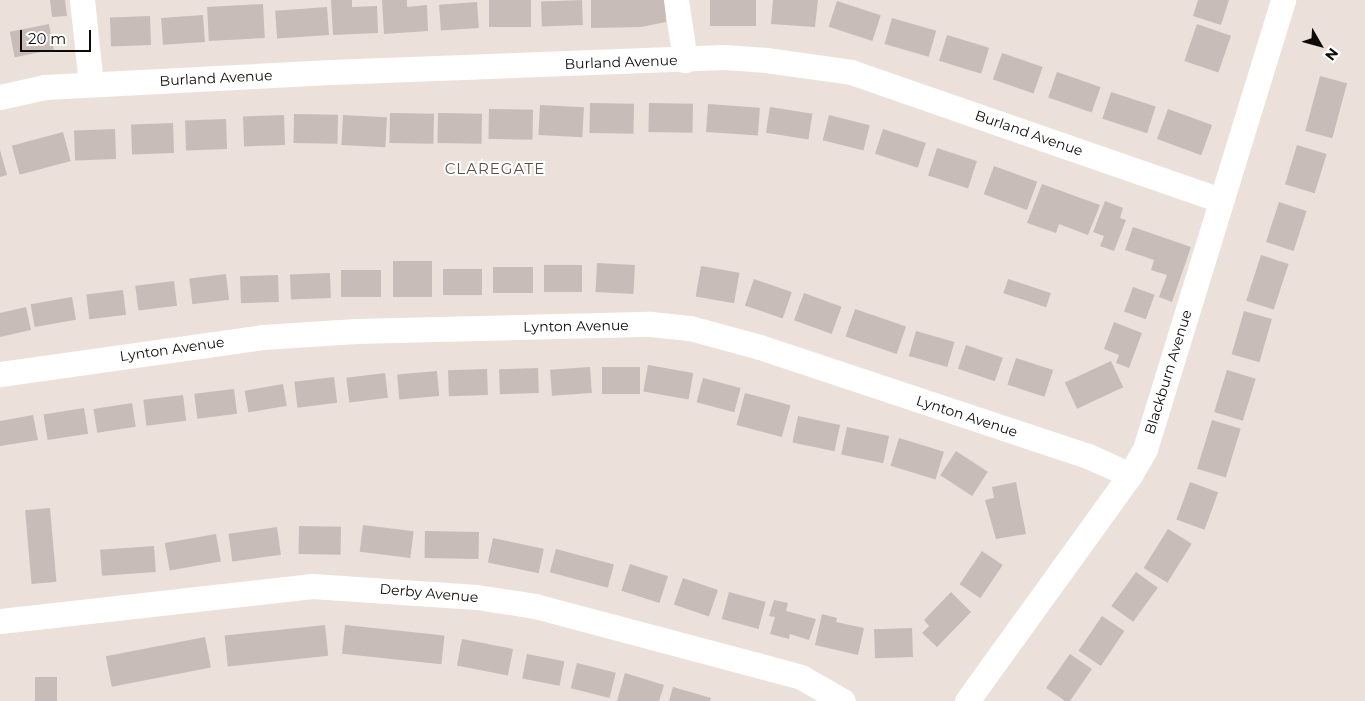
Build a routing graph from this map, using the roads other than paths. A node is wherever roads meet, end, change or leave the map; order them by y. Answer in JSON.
{"nodes":[{"id":1,"x":82,"y":0,"type":"edge"},
{"id":2,"x":676,"y":0,"type":"edge"},
{"id":3,"x":1283,"y":0,"type":"edge"},
{"id":4,"x":685,"y":60,"type":"junction"},
{"id":5,"x":91,"y":84,"type":"junction"},
{"id":6,"x":0,"y":96,"type":"edge"},
{"id":7,"x":1220,"y":200,"type":"junction"},
{"id":8,"x":0,"y":374,"type":"edge"},
{"id":9,"x":1130,"y":475,"type":"junction"},
{"id":10,"x":0,"y":621,"type":"edge"},
{"id":11,"x":843,"y":701,"type":"edge"},
{"id":12,"x":967,"y":701,"type":"edge"}],
"edges":[{"from":1,"to":5,"type":"street"},
{"from":2,"to":4,"type":"street"},
{"from":3,"to":7,"type":"street","name":"Blackburn Avenue"},
{"from":4,"to":5,"type":"street","name":"Burland Avenue"},
{"from":4,"to":7,"type":"street","name":"Burland Avenue"},
{"from":5,"to":6,"type":"street","name":"Burland Avenue"},
{"from":7,"to":9,"type":"street","name":"Blackburn Avenue"},
{"from":8,"to":9,"type":"street","name":"Lynton Avenue"},
{"from":9,"to":12,"type":"street","name":"Blackburn Avenue"},
{"from":10,"to":11,"type":"street","name":"Derby Avenue"}]}
